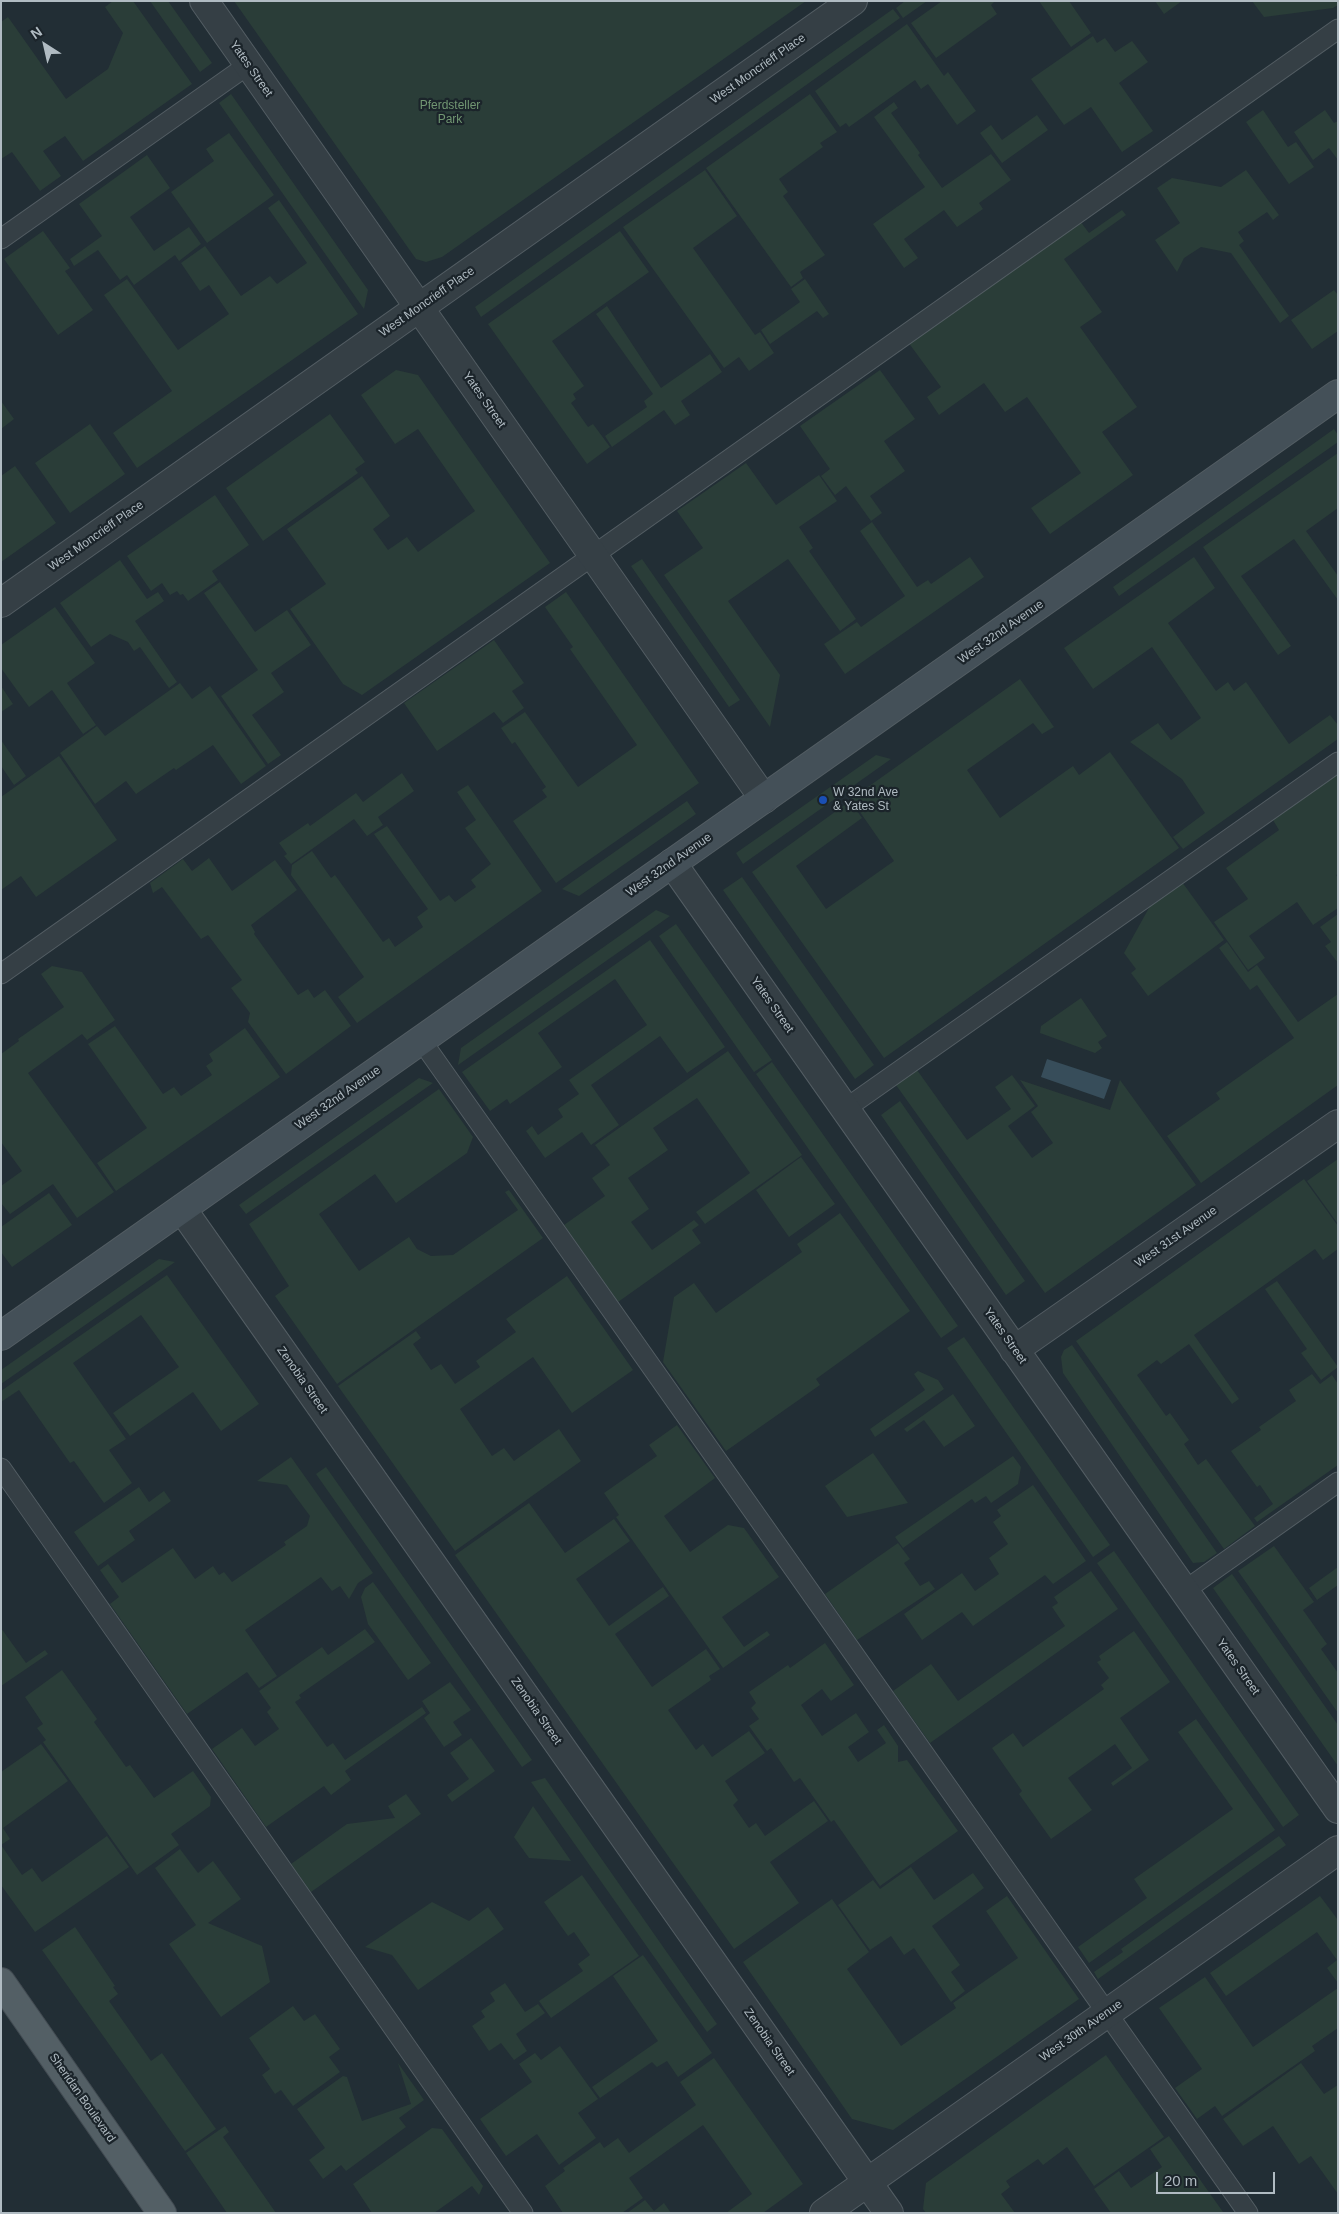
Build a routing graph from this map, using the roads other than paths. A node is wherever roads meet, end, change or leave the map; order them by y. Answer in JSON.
{"nodes":[{"id":1,"x":204,"y":1,"type":"edge"},
{"id":2,"x":853,"y":1,"type":"edge"},
{"id":3,"x":1338,"y":29,"type":"edge"},
{"id":4,"x":248,"y":65,"type":"junction"},
{"id":5,"x":1,"y":239,"type":"edge"},
{"id":6,"x":419,"y":308,"type":"junction"},
{"id":7,"x":1338,"y":394,"type":"edge"},
{"id":8,"x":593,"y":555,"type":"junction"},
{"id":9,"x":1,"y":604,"type":"edge"},
{"id":10,"x":1338,"y":762,"type":"edge"},
{"id":11,"x":764,"y":799,"type":"junction"},
{"id":12,"x":672,"y":863,"type":"junction"},
{"id":13,"x":1,"y":974,"type":"edge"},
{"id":14,"x":422,"y":1040,"type":"junction"},
{"id":15,"x":845,"y":1109,"type":"junction"},
{"id":16,"x":1338,"y":1124,"type":"edge"},
{"id":17,"x":182,"y":1209,"type":"junction"},
{"id":18,"x":1,"y":1336,"type":"edge"},
{"id":19,"x":1014,"y":1350,"type":"junction"},
{"id":20,"x":1,"y":1468,"type":"edge"},
{"id":21,"x":1338,"y":1482,"type":"edge"},
{"id":22,"x":1184,"y":1591,"type":"junction"},
{"id":23,"x":1338,"y":1810,"type":"edge"},
{"id":24,"x":1338,"y":1850,"type":"edge"},
{"id":25,"x":1,"y":1982,"type":"edge"},
{"id":26,"x":1107,"y":2012,"type":"junction"},
{"id":27,"x":868,"y":2182,"type":"junction"},
{"id":28,"x":162,"y":2213,"type":"edge"},
{"id":29,"x":522,"y":2213,"type":"edge"},
{"id":30,"x":824,"y":2213,"type":"edge"},
{"id":31,"x":889,"y":2213,"type":"edge"},
{"id":32,"x":1248,"y":2213,"type":"edge"}],
"edges":[{"from":1,"to":4,"type":"street","name":"Yates Street"},
{"from":2,"to":6,"type":"street","name":"West Moncrieff Place"},
{"from":3,"to":8,"type":"lane"},
{"from":4,"to":5,"type":"lane"},
{"from":4,"to":6,"type":"street","name":"Yates Street"},
{"from":6,"to":8,"type":"street","name":"Yates Street"},
{"from":6,"to":9,"type":"street","name":"West Moncrieff Place"},
{"from":7,"to":11,"type":"street","name":"West 32nd Avenue"},
{"from":8,"to":11,"type":"street","name":"Yates Street"},
{"from":8,"to":13,"type":"lane"},
{"from":10,"to":15,"type":"lane"},
{"from":11,"to":12,"type":"street","name":"West 32nd Avenue"},
{"from":12,"to":14,"type":"street","name":"West 32nd Avenue"},
{"from":12,"to":15,"type":"street","name":"Yates Street"},
{"from":14,"to":17,"type":"street","name":"West 32nd Avenue"},
{"from":14,"to":26,"type":"lane"},
{"from":15,"to":19,"type":"street","name":"Yates Street"},
{"from":16,"to":19,"type":"street","name":"West 31st Avenue"},
{"from":17,"to":18,"type":"street","name":"West 32nd Avenue"},
{"from":17,"to":27,"type":"street","name":"Zenobia Street"},
{"from":19,"to":22,"type":"street","name":"Yates Street"},
{"from":20,"to":29,"type":"lane"},
{"from":21,"to":22,"type":"lane"},
{"from":22,"to":23,"type":"street","name":"Yates Street"},
{"from":24,"to":26,"type":"street","name":"West 30th Avenue"},
{"from":25,"to":28,"type":"main road","name":"Sheridan Boulevard"},
{"from":26,"to":27,"type":"street","name":"West 30th Avenue"},
{"from":26,"to":32,"type":"lane"},
{"from":27,"to":30,"type":"street","name":"West 30th Avenue"},
{"from":27,"to":31,"type":"street","name":"Zenobia Street"}]}
